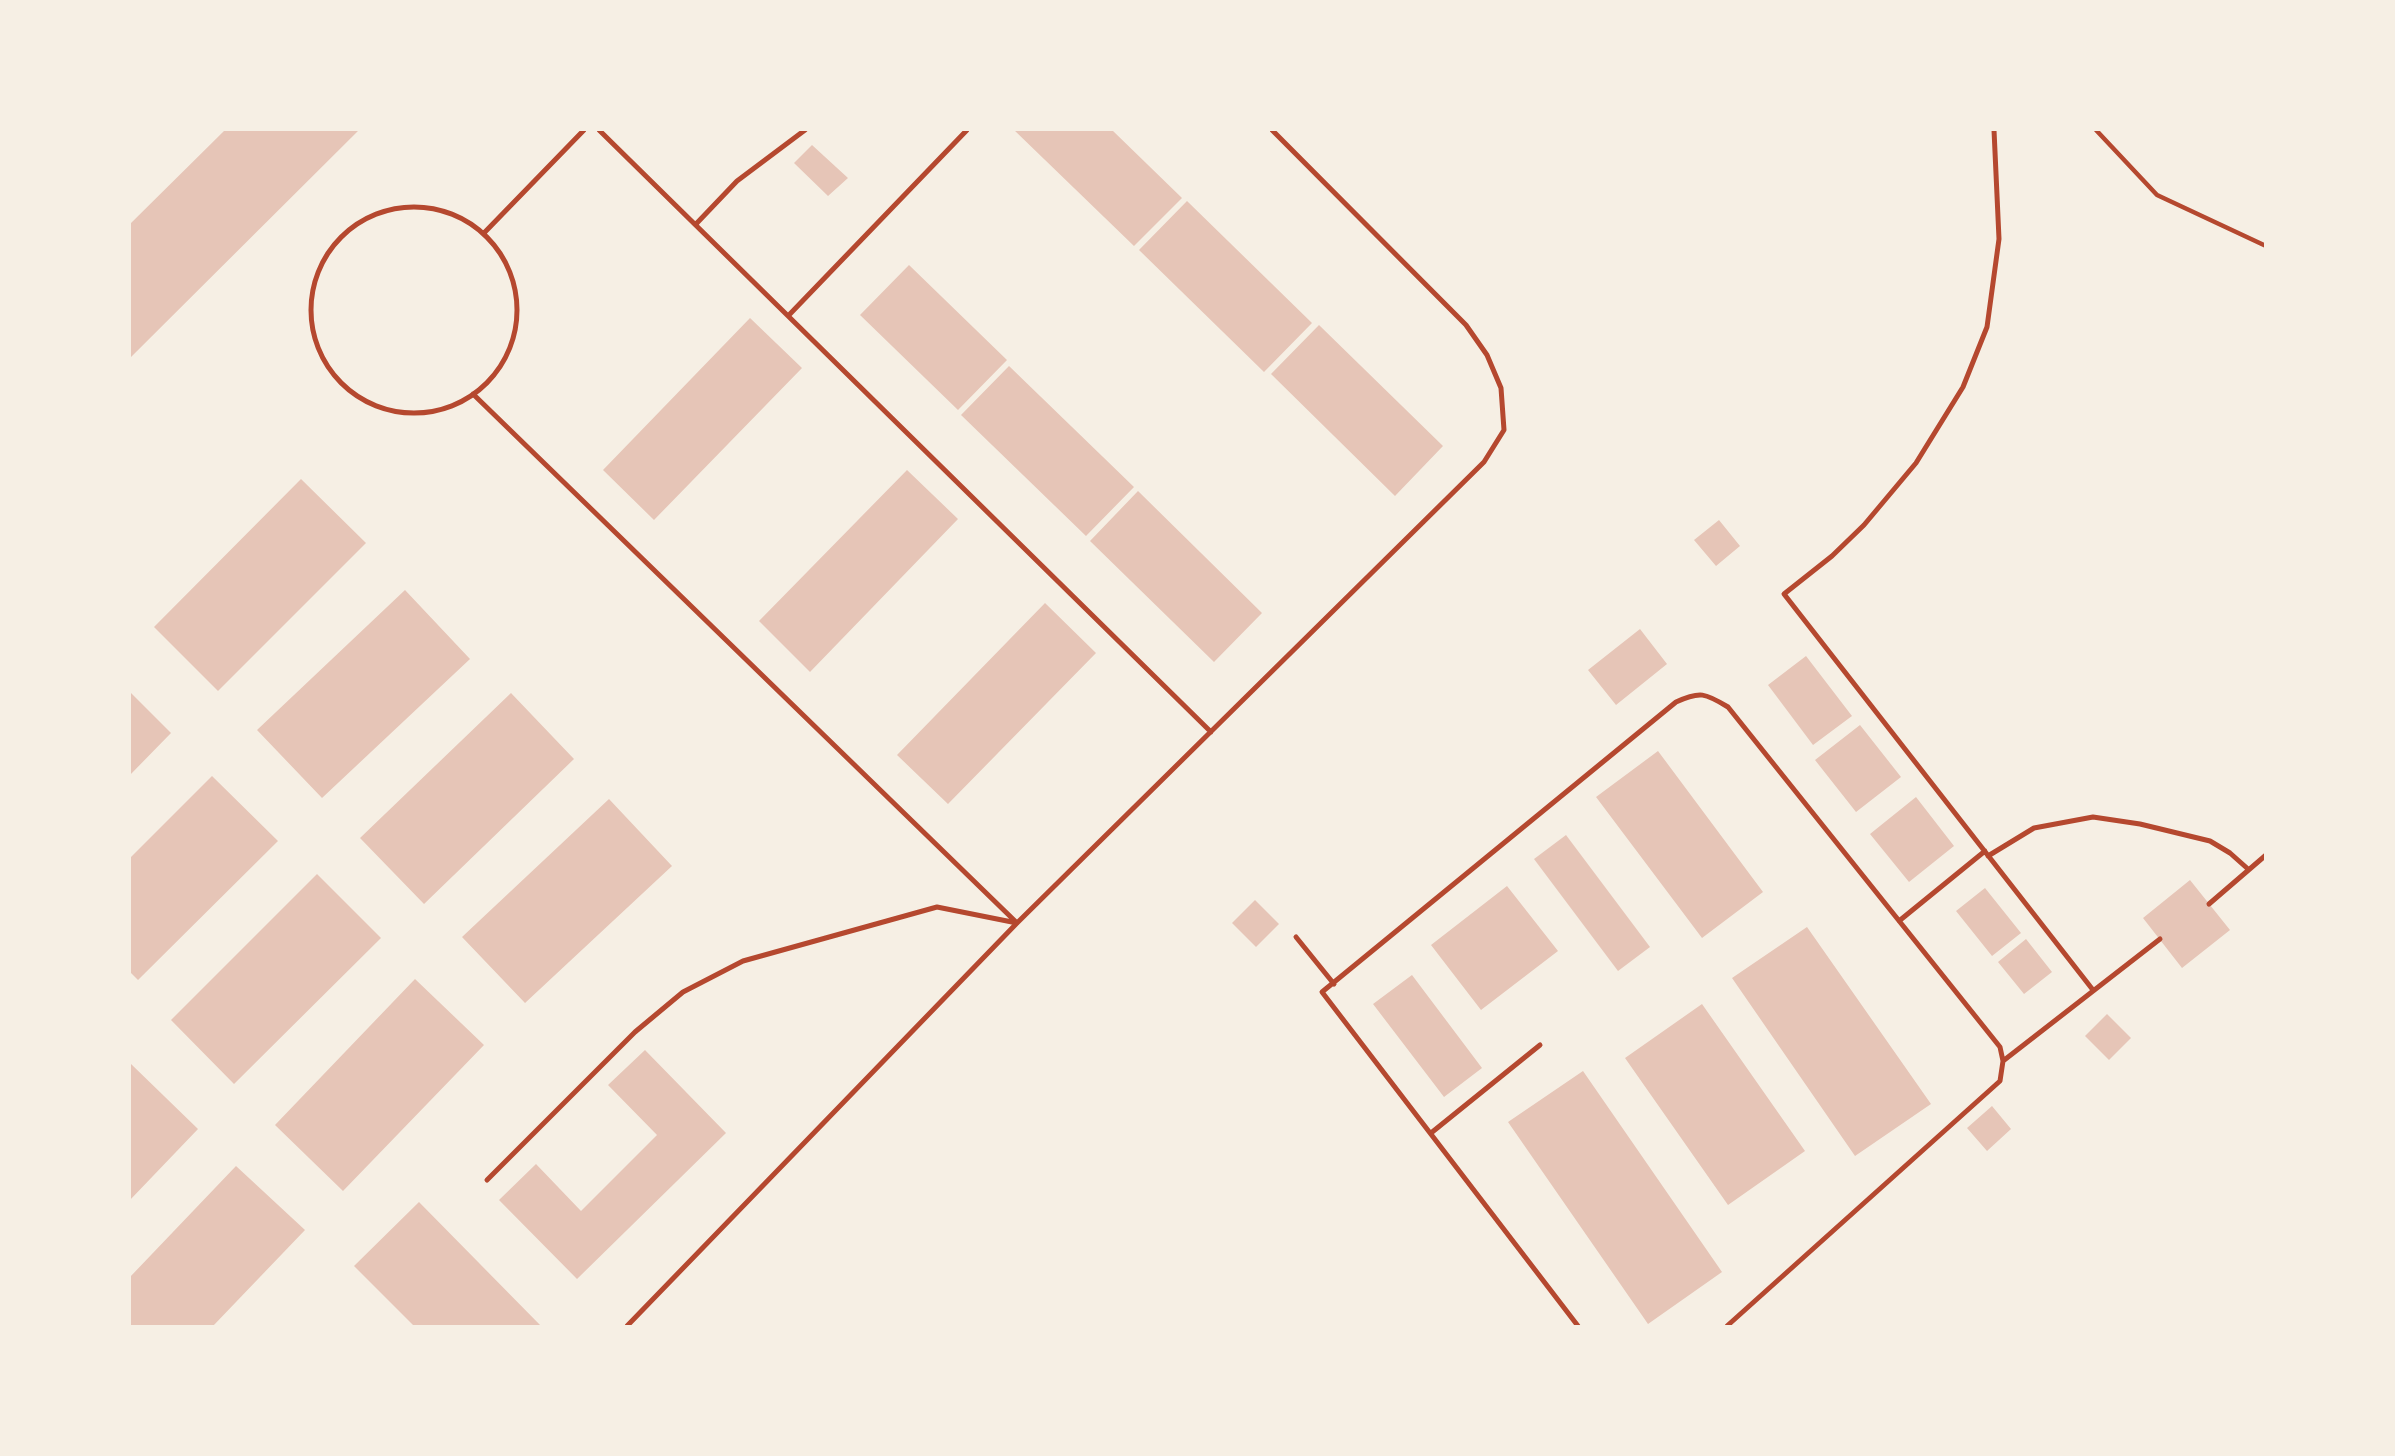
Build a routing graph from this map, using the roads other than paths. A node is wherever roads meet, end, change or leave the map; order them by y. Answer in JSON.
{"nodes":[{"id":1,"x":584,"y":130,"type":"edge"},
{"id":2,"x":599,"y":130,"type":"edge"},
{"id":3,"x":804,"y":130,"type":"edge"},
{"id":4,"x":967,"y":130,"type":"edge"},
{"id":5,"x":1272,"y":130,"type":"edge"},
{"id":6,"x":1994,"y":130,"type":"edge"},
{"id":7,"x":696,"y":224,"type":"junction"},
{"id":8,"x":484,"y":233,"type":"junction"},
{"id":9,"x":789,"y":315,"type":"junction"},
{"id":10,"x":473,"y":394,"type":"junction"},
{"id":11,"x":1211,"y":732,"type":"junction"},
{"id":12,"x":1986,"y":854,"type":"junction"},
{"id":13,"x":2266,"y":855,"type":"edge"},
{"id":14,"x":2248,"y":869,"type":"junction"},
{"id":15,"x":2208,"y":904,"type":"dead end"},
{"id":16,"x":1899,"y":921,"type":"junction"},
{"id":17,"x":1017,"y":923,"type":"junction"},
{"id":18,"x":1296,"y":937,"type":"dead end"},
{"id":19,"x":2160,"y":939,"type":"dead end"},
{"id":20,"x":1334,"y":984,"type":"junction"},
{"id":21,"x":2093,"y":990,"type":"junction"},
{"id":22,"x":1540,"y":1045,"type":"dead end"},
{"id":23,"x":2003,"y":1061,"type":"junction"},
{"id":24,"x":1431,"y":1133,"type":"junction"},
{"id":25,"x":487,"y":1180,"type":"dead end"},
{"id":26,"x":627,"y":1326,"type":"edge"},
{"id":27,"x":1578,"y":1326,"type":"edge"},
{"id":28,"x":1727,"y":1326,"type":"edge"}],
"edges":[{"from":1,"to":8,"type":"lane"},
{"from":2,"to":7,"type":"lane"},
{"from":3,"to":7,"type":"lane"},
{"from":4,"to":9,"type":"lane"},
{"from":5,"to":11,"type":"lane"},
{"from":6,"to":12,"type":"lane"},
{"from":7,"to":9,"type":"lane"},
{"from":8,"to":10,"type":"lane"},
{"from":8,"to":10,"type":"lane"},
{"from":9,"to":11,"type":"lane"},
{"from":10,"to":17,"type":"lane"},
{"from":11,"to":17,"type":"lane"},
{"from":12,"to":14,"type":"lane"},
{"from":12,"to":16,"type":"lane"},
{"from":12,"to":21,"type":"lane"},
{"from":13,"to":14,"type":"lane"},
{"from":14,"to":15,"type":"lane"},
{"from":16,"to":20,"type":"lane"},
{"from":16,"to":23,"type":"lane"},
{"from":17,"to":25,"type":"lane"},
{"from":17,"to":26,"type":"lane"},
{"from":18,"to":20,"type":"lane"},
{"from":19,"to":21,"type":"lane"},
{"from":20,"to":24,"type":"lane"},
{"from":21,"to":23,"type":"lane"},
{"from":22,"to":24,"type":"lane"},
{"from":23,"to":28,"type":"lane"},
{"from":24,"to":27,"type":"lane"}]}
